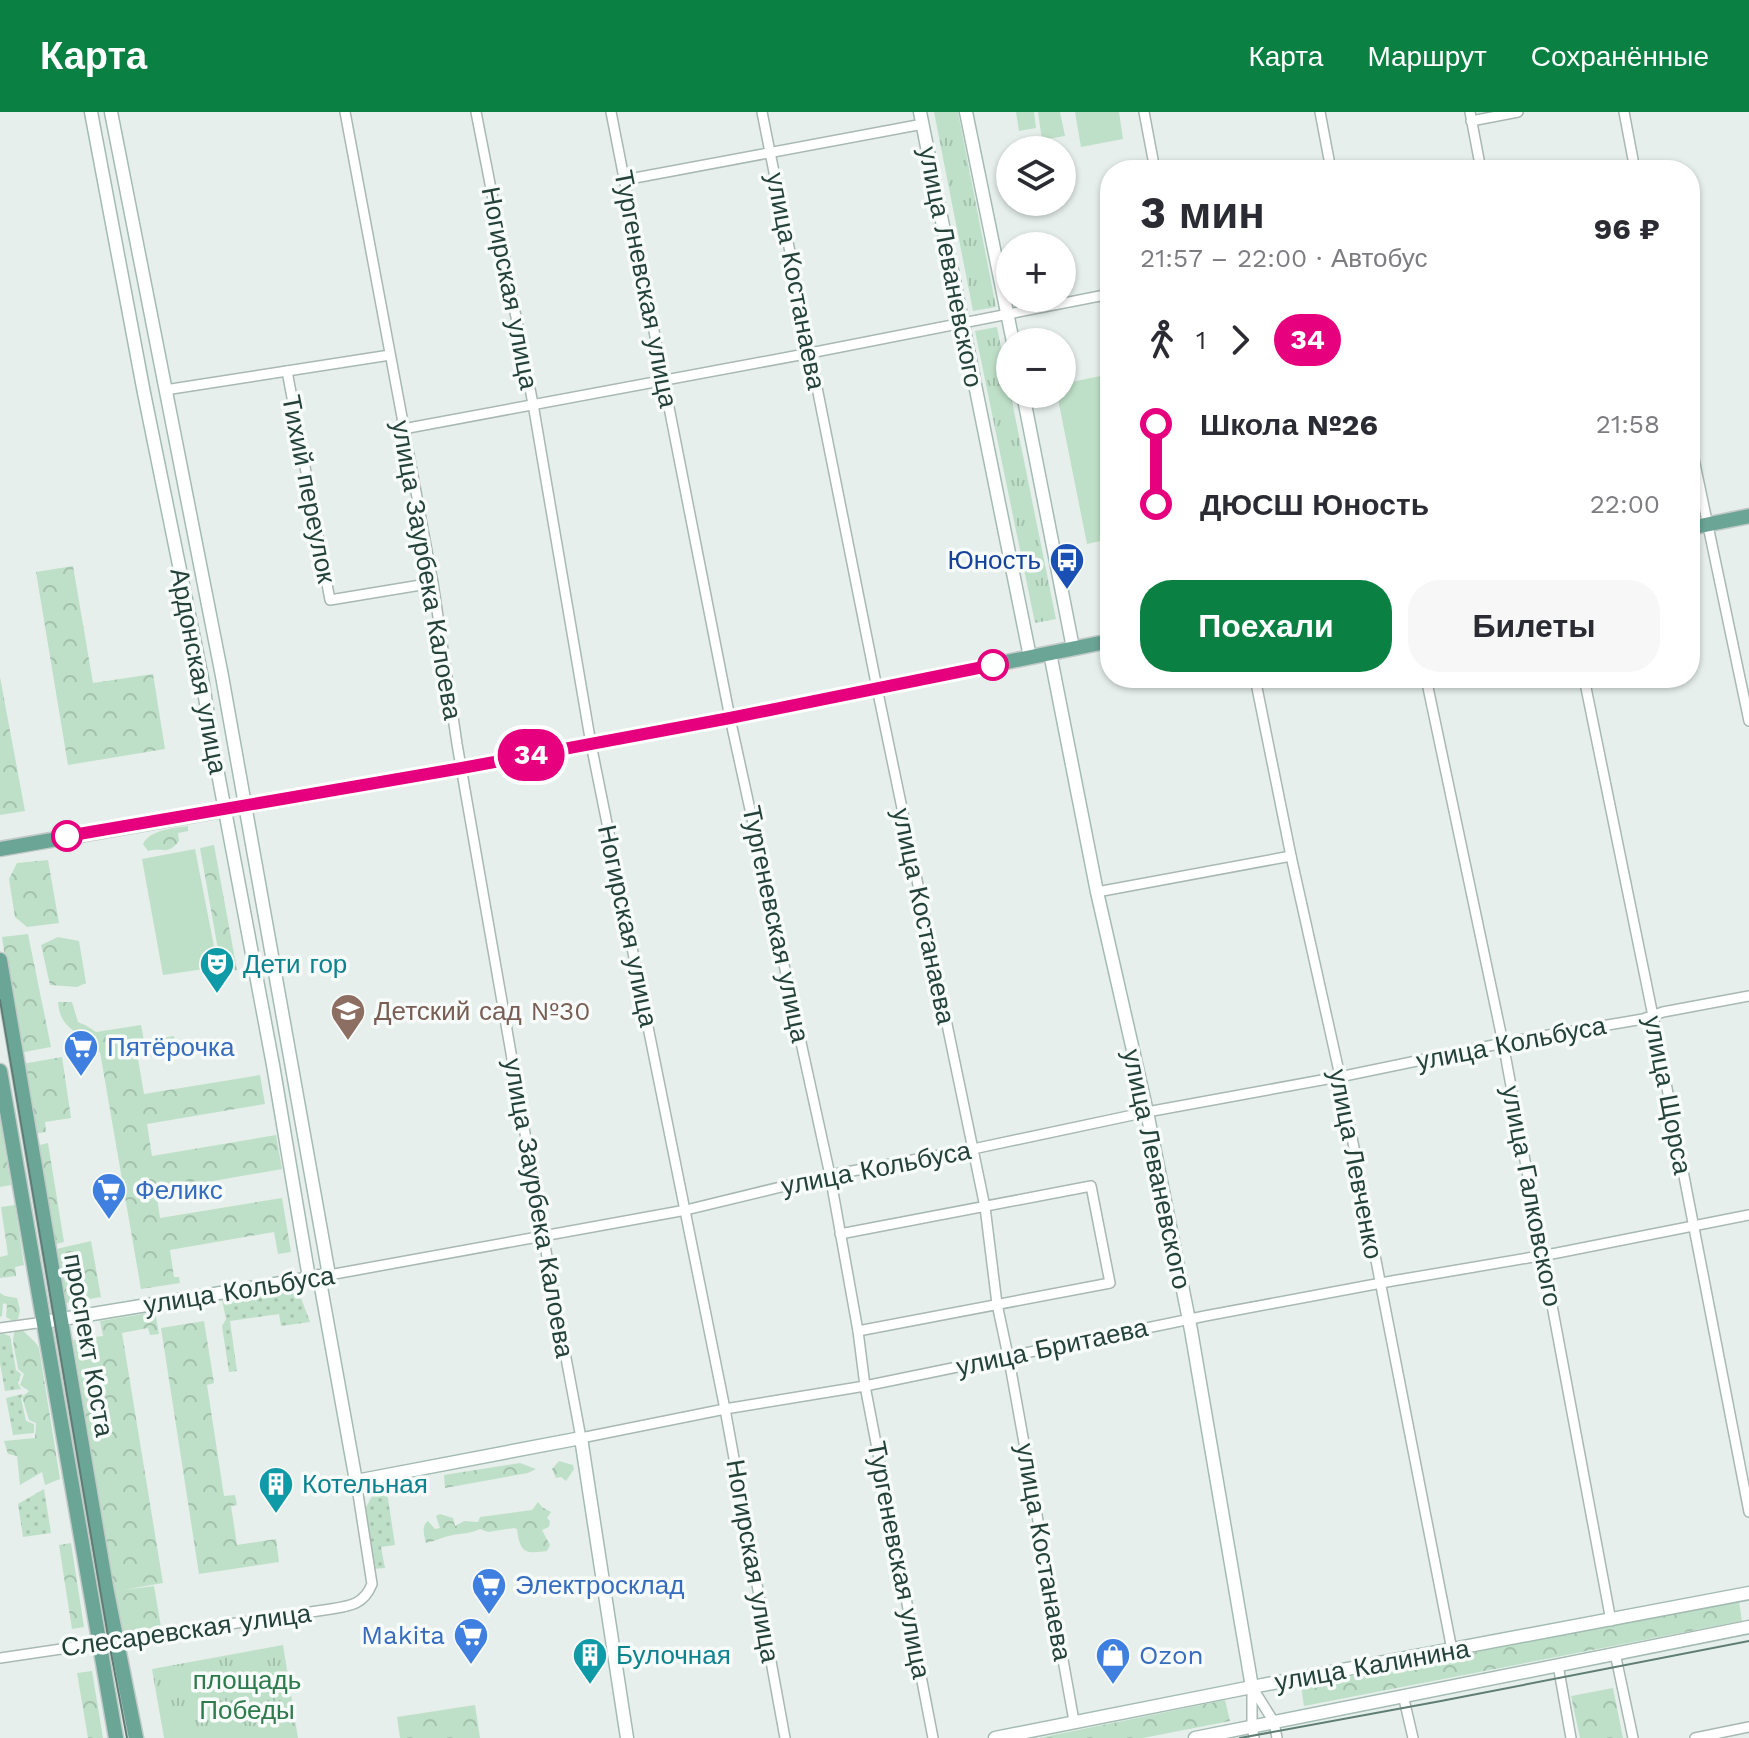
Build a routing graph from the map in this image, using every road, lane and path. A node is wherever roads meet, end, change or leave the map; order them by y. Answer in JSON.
{"nodes":[{"id":1,"x":91,"y":112,"type":"edge"},
{"id":2,"x":111,"y":112,"type":"edge"},
{"id":3,"x":345,"y":112,"type":"edge"},
{"id":4,"x":476,"y":112,"type":"edge"},
{"id":5,"x":611,"y":112,"type":"edge"},
{"id":6,"x":762,"y":112,"type":"edge"},
{"id":7,"x":966,"y":112,"type":"edge"},
{"id":8,"x":1144,"y":112,"type":"edge"},
{"id":9,"x":1320,"y":112,"type":"edge"},
{"id":10,"x":1518,"y":112,"type":"edge"},
{"id":11,"x":1624,"y":112,"type":"edge"},
{"id":12,"x":1470,"y":116,"type":"edge"},
{"id":13,"x":921,"y":118,"type":"edge"},
{"id":14,"x":770,"y":153,"type":"junction"},
{"id":15,"x":1153,"y":160,"type":"edge"},
{"id":16,"x":1329,"y":160,"type":"edge"},
{"id":17,"x":1479,"y":160,"type":"edge"},
{"id":18,"x":1633,"y":160,"type":"edge"},
{"id":19,"x":624,"y":180,"type":"junction"},
{"id":20,"x":1100,"y":296,"type":"edge"},
{"id":21,"x":1007,"y":313,"type":"junction"},
{"id":22,"x":962,"y":322,"type":"junction"},
{"id":23,"x":1010,"y":328,"type":"edge"},
{"id":24,"x":810,"y":352,"type":"junction"},
{"id":25,"x":390,"y":355,"type":"junction"},
{"id":26,"x":287,"y":371,"type":"junction"},
{"id":27,"x":664,"y":380,"type":"junction"},
{"id":28,"x":165,"y":390,"type":"junction"},
{"id":29,"x":533,"y":404,"type":"junction"},
{"id":30,"x":1026,"y":408,"type":"edge"},
{"id":31,"x":403,"y":429,"type":"junction"},
{"id":32,"x":1700,"y":489,"type":"edge"},
{"id":33,"x":1749,"y":516,"type":"edge"},
{"id":34,"x":1707,"y":524,"type":"junction"},
{"id":35,"x":1700,"y":526,"type":"edge"},
{"id":36,"x":433,"y":583,"type":"junction"},
{"id":37,"x":1100,"y":643,"type":"edge"},
{"id":38,"x":1073,"y":648,"type":"junction"},
{"id":39,"x":1050,"y":653,"type":"junction"},
{"id":40,"x":1030,"y":657,"type":"junction"},
{"id":41,"x":877,"y":688,"type":"junction"},
{"id":42,"x":1257,"y":688,"type":"edge"},
{"id":43,"x":1428,"y":688,"type":"edge"},
{"id":44,"x":1586,"y":688,"type":"edge"},
{"id":45,"x":730,"y":718,"type":"junction"},
{"id":46,"x":1749,"y":721,"type":"edge"},
{"id":47,"x":591,"y":744,"type":"junction"},
{"id":48,"x":462,"y":768,"type":"junction"},
{"id":49,"x":245,"y":805,"type":"junction"},
{"id":50,"x":226,"y":809,"type":"junction"},
{"id":51,"x":0,"y":849,"type":"edge"},
{"id":52,"x":1291,"y":856,"type":"junction"},
{"id":53,"x":1097,"y":892,"type":"junction"},
{"id":54,"x":0,"y":960,"type":"edge"},
{"id":55,"x":1749,"y":996,"type":"edge"},
{"id":56,"x":1653,"y":1016,"type":"junction"},
{"id":57,"x":1503,"y":1043,"type":"junction"},
{"id":58,"x":0,"y":1071,"type":"edge"},
{"id":59,"x":1340,"y":1076,"type":"junction"},
{"id":60,"x":1147,"y":1112,"type":"junction"},
{"id":61,"x":973,"y":1149,"type":"junction"},
{"id":62,"x":830,"y":1175,"type":"junction"},
{"id":63,"x":985,"y":1207,"type":"junction"},
{"id":64,"x":686,"y":1210,"type":"junction"},
{"id":65,"x":1749,"y":1215,"type":"edge"},
{"id":66,"x":1693,"y":1226,"type":"junction"},
{"id":67,"x":840,"y":1234,"type":"junction"},
{"id":68,"x":542,"y":1235,"type":"junction"},
{"id":69,"x":1543,"y":1256,"type":"junction"},
{"id":70,"x":319,"y":1276,"type":"junction"},
{"id":71,"x":1379,"y":1283,"type":"junction"},
{"id":72,"x":997,"y":1304,"type":"junction"},
{"id":73,"x":60,"y":1318,"type":"junction"},
{"id":74,"x":1189,"y":1319,"type":"junction"},
{"id":75,"x":44,"y":1322,"type":"junction"},
{"id":76,"x":0,"y":1328,"type":"edge"},
{"id":77,"x":858,"y":1331,"type":"junction"},
{"id":78,"x":1008,"y":1357,"type":"junction"},
{"id":79,"x":865,"y":1386,"type":"junction"},
{"id":80,"x":725,"y":1409,"type":"junction"},
{"id":81,"x":581,"y":1438,"type":"junction"},
{"id":82,"x":356,"y":1481,"type":"junction"},
{"id":83,"x":1749,"y":1512,"type":"edge"},
{"id":84,"x":1749,"y":1593,"type":"edge"},
{"id":85,"x":368,"y":1594,"type":"joint"},
{"id":86,"x":1611,"y":1621,"type":"junction"},
{"id":87,"x":1749,"y":1627,"type":"edge"},
{"id":88,"x":118,"y":1641,"type":"junction"},
{"id":89,"x":99,"y":1644,"type":"junction"},
{"id":90,"x":1452,"y":1650,"type":"junction"},
{"id":91,"x":1615,"y":1653,"type":"junction"},
{"id":92,"x":0,"y":1658,"type":"edge"},
{"id":93,"x":1558,"y":1665,"type":"junction"},
{"id":94,"x":1252,"y":1687,"type":"junction"},
{"id":95,"x":1403,"y":1695,"type":"junction"},
{"id":96,"x":1074,"y":1721,"type":"junction"},
{"id":97,"x":1274,"y":1722,"type":"junction"},
{"id":98,"x":1749,"y":1727,"type":"edge"},
{"id":99,"x":1253,"y":1732,"type":"edge"},
{"id":100,"x":116,"y":1738,"type":"edge"},
{"id":101,"x":136,"y":1738,"type":"edge"},
{"id":102,"x":627,"y":1738,"type":"edge"},
{"id":103,"x":785,"y":1738,"type":"edge"},
{"id":104,"x":933,"y":1738,"type":"edge"},
{"id":105,"x":995,"y":1738,"type":"edge"},
{"id":106,"x":1195,"y":1738,"type":"edge"},
{"id":107,"x":1277,"y":1738,"type":"edge"},
{"id":108,"x":1413,"y":1738,"type":"edge"},
{"id":109,"x":1571,"y":1738,"type":"edge"},
{"id":110,"x":1633,"y":1738,"type":"edge"},
{"id":111,"x":1695,"y":1738,"type":"edge"}],
"edges":[{"from":1,"to":50,"type":"street","name":"Ардонская улица"},
{"from":2,"to":28,"type":"street","name":"Ардонская улица"},
{"from":3,"to":25,"type":"street","name":"улица Заурбека Калоева"},
{"from":4,"to":29,"type":"street","name":"Ногирская улица"},
{"from":5,"to":19,"type":"street","name":"Тургеневская улица"},
{"from":6,"to":14,"type":"street","name":"улица Костанаева"},
{"from":7,"to":21,"type":"street","name":"улица Леваневского"},
{"from":8,"to":15,"type":"street"},
{"from":9,"to":16,"type":"street"},
{"from":10,"to":12,"type":"street"},
{"from":11,"to":18,"type":"street"},
{"from":12,"to":17,"type":"street"},
{"from":13,"to":14,"type":"street"},
{"from":13,"to":22,"type":"street","name":"улица Леваневского"},
{"from":14,"to":19,"type":"street"},
{"from":14,"to":24,"type":"street","name":"улица Костанаева"},
{"from":19,"to":27,"type":"street","name":"Тургеневская улица"},
{"from":20,"to":21,"type":"street"},
{"from":21,"to":22,"type":"street"},
{"from":21,"to":23,"type":"street","name":"улица Леваневского"},
{"from":22,"to":24,"type":"street"},
{"from":22,"to":40,"type":"street","name":"улица Леваневского"},
{"from":24,"to":27,"type":"street"},
{"from":24,"to":41,"type":"street","name":"улица Костанаева"},
{"from":25,"to":26,"type":"street"},
{"from":25,"to":31,"type":"street","name":"улица Заурбека Калоева"},
{"from":26,"to":28,"type":"street"},
{"from":26,"to":36,"type":"street","name":"Тихий переулок"},
{"from":27,"to":29,"type":"street"},
{"from":27,"to":45,"type":"street","name":"Тургеневская улица"},
{"from":28,"to":49,"type":"street","name":"Ардонская улица"},
{"from":29,"to":31,"type":"street"},
{"from":29,"to":47,"type":"street","name":"Ногирская улица"},
{"from":30,"to":38,"type":"street","name":"улица Леваневского"},
{"from":31,"to":36,"type":"street","name":"улица Заурбека Калоева"},
{"from":32,"to":34,"type":"street"},
{"from":33,"to":34,"type":"main road"},
{"from":34,"to":35,"type":"main road"},
{"from":34,"to":46,"type":"street"},
{"from":36,"to":48,"type":"street","name":"улица Заурбека Калоева"},
{"from":37,"to":38,"type":"main road"},
{"from":38,"to":39,"type":"main road"},
{"from":39,"to":40,"type":"main road"},
{"from":39,"to":53,"type":"street","name":"улица Леваневского"},
{"from":40,"to":41,"type":"main road"},
{"from":41,"to":45,"type":"main road"},
{"from":41,"to":61,"type":"street","name":"улица Костанаева"},
{"from":42,"to":52,"type":"street","name":"улица Левченко"},
{"from":43,"to":57,"type":"street","name":"улица Галковского"},
{"from":44,"to":56,"type":"street","name":"улица Щорса"},
{"from":45,"to":47,"type":"main road"},
{"from":45,"to":62,"type":"street","name":"Тургеневская улица"},
{"from":47,"to":48,"type":"main road"},
{"from":47,"to":64,"type":"street","name":"Ногирская улица"},
{"from":48,"to":49,"type":"main road"},
{"from":48,"to":68,"type":"street","name":"улица Заурбека Калоева"},
{"from":49,"to":50,"type":"main road"},
{"from":49,"to":70,"type":"street","name":"Ардонская улица"},
{"from":50,"to":51,"type":"main road"},
{"from":50,"to":70,"type":"street","name":"Ардонская улица"},
{"from":52,"to":53,"type":"street"},
{"from":52,"to":59,"type":"street","name":"улица Левченко"},
{"from":53,"to":60,"type":"street","name":"улица Леваневского"},
{"from":54,"to":73,"type":"main road","name":"проспект Коста"},
{"from":55,"to":56,"type":"street","name":"улица Кольбуса"},
{"from":56,"to":57,"type":"street","name":"улица Кольбуса"},
{"from":56,"to":66,"type":"street","name":"улица Щорса"},
{"from":57,"to":59,"type":"street","name":"улица Кольбуса"},
{"from":57,"to":69,"type":"street","name":"улица Галковского"},
{"from":58,"to":75,"type":"main road","name":"проспект Коста"},
{"from":59,"to":60,"type":"street","name":"улица Кольбуса"},
{"from":59,"to":71,"type":"street","name":"улица Левченко"},
{"from":60,"to":61,"type":"street","name":"улица Кольбуса"},
{"from":60,"to":74,"type":"street","name":"улица Леваневского"},
{"from":61,"to":62,"type":"street","name":"улица Кольбуса"},
{"from":61,"to":63,"type":"street","name":"улица Костанаева"},
{"from":62,"to":64,"type":"street","name":"улица Кольбуса"},
{"from":62,"to":67,"type":"street","name":"Тургеневская улица"},
{"from":63,"to":67,"type":"street"},
{"from":63,"to":72,"type":"street","name":"улица Костанаева"},
{"from":63,"to":72,"type":"street"},
{"from":64,"to":68,"type":"street","name":"улица Кольбуса"},
{"from":64,"to":80,"type":"street","name":"Ногирская улица"},
{"from":65,"to":66,"type":"street","name":"улица Бритаева"},
{"from":66,"to":69,"type":"street","name":"улица Бритаева"},
{"from":66,"to":83,"type":"street","name":"улица Щорса"},
{"from":67,"to":77,"type":"street","name":"Тургеневская улица"},
{"from":68,"to":70,"type":"street","name":"улица Кольбуса"},
{"from":68,"to":81,"type":"street","name":"улица Заурбека Калоева"},
{"from":69,"to":71,"type":"street","name":"улица Бритаева"},
{"from":69,"to":86,"type":"street","name":"улица Галковского"},
{"from":70,"to":73,"type":"street","name":"улица Кольбуса"},
{"from":70,"to":82,"type":"street","name":"Ардонская улица"},
{"from":71,"to":74,"type":"street","name":"улица Бритаева"},
{"from":71,"to":90,"type":"street","name":"улица Левченко"},
{"from":72,"to":77,"type":"street"},
{"from":72,"to":78,"type":"street","name":"улица Костанаева"},
{"from":73,"to":75,"type":"street","name":"улица Кольбуса"},
{"from":73,"to":88,"type":"main road","name":"проспект Коста"},
{"from":74,"to":78,"type":"street","name":"улица Бритаева"},
{"from":74,"to":94,"type":"street","name":"улица Леваневского"},
{"from":75,"to":76,"type":"street","name":"улица Кольбуса"},
{"from":75,"to":89,"type":"main road","name":"проспект Коста"},
{"from":77,"to":79,"type":"street","name":"Тургеневская улица"},
{"from":78,"to":79,"type":"street","name":"улица Бритаева"},
{"from":78,"to":96,"type":"street","name":"улица Костанаева"},
{"from":79,"to":80,"type":"street","name":"улица Бритаева"},
{"from":79,"to":104,"type":"street","name":"Тургеневская улица"},
{"from":80,"to":81,"type":"street","name":"улица Бритаева"},
{"from":80,"to":103,"type":"street","name":"Ногирская улица"},
{"from":81,"to":82,"type":"street","name":"улица Бритаева"},
{"from":81,"to":102,"type":"street","name":"улица Заурбека Калоева"},
{"from":82,"to":85,"type":"street","name":"Ардонская улица"},
{"from":84,"to":86,"type":"street","name":"улица Калинина"},
{"from":85,"to":88,"type":"street","name":"Слесаревская улица"},
{"from":86,"to":90,"type":"street","name":"улица Калинина"},
{"from":87,"to":91,"type":"street","name":"улица Калинина"},
{"from":88,"to":89,"type":"street","name":"Слесаревская улица"},
{"from":88,"to":101,"type":"main road","name":"проспект Коста"},
{"from":89,"to":92,"type":"street","name":"Слесаревская улица"},
{"from":89,"to":100,"type":"main road","name":"проспект Коста"},
{"from":90,"to":94,"type":"street","name":"улица Калинина"},
{"from":91,"to":93,"type":"street","name":"улица Калинина"},
{"from":91,"to":110,"type":"street"},
{"from":93,"to":95,"type":"street","name":"улица Калинина"},
{"from":93,"to":109,"type":"street"},
{"from":94,"to":96,"type":"street","name":"улица Калинина"},
{"from":94,"to":97,"type":"street","name":"улица Леваневского"},
{"from":94,"to":99,"type":"street","name":"улица Леваневского"},
{"from":95,"to":97,"type":"street","name":"улица Калинина"},
{"from":95,"to":108,"type":"street"},
{"from":96,"to":105,"type":"street","name":"улица Калинина"},
{"from":97,"to":99,"type":"street","name":"улица Калинина"},
{"from":97,"to":107,"type":"street","name":"улица Леваневского"},
{"from":98,"to":111,"type":"street"},
{"from":99,"to":106,"type":"street","name":"улица Калинина"}]}
